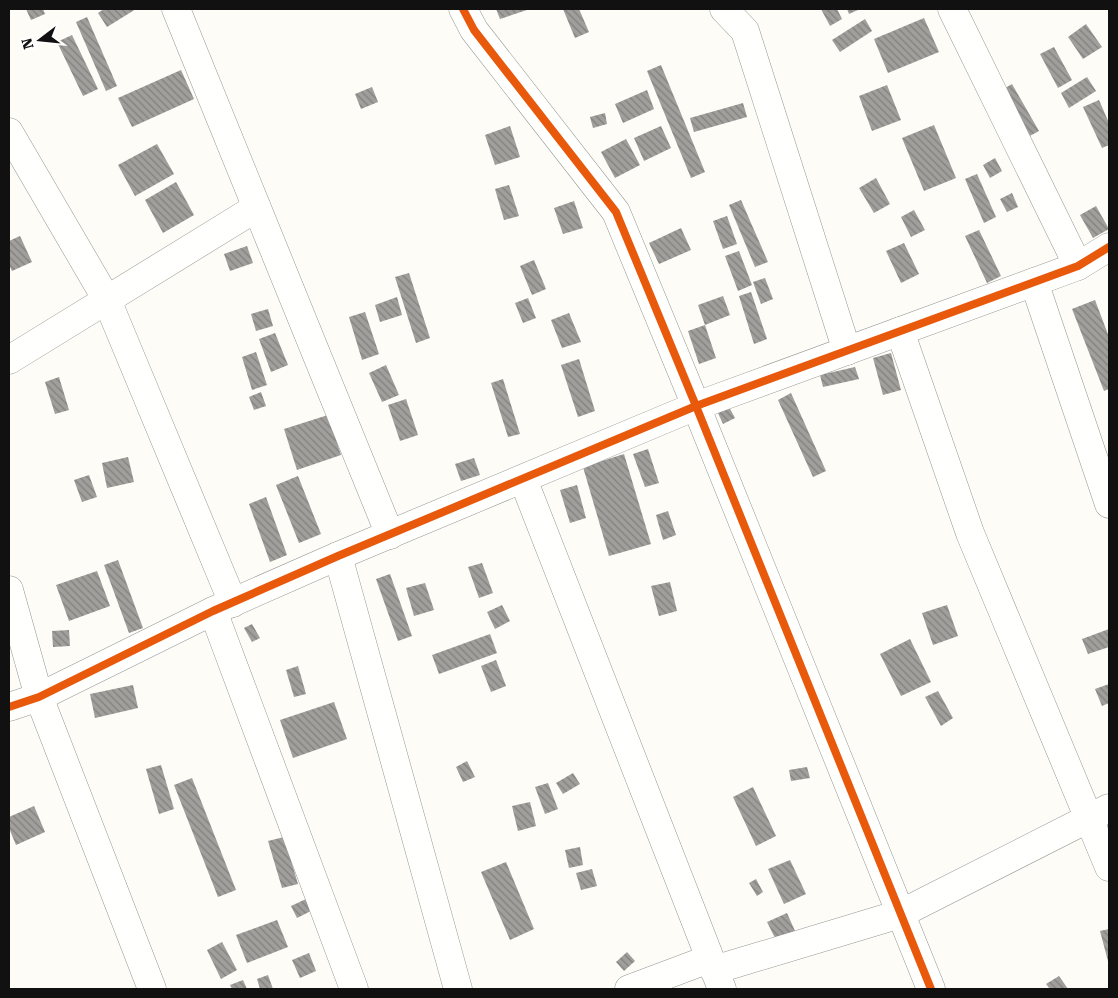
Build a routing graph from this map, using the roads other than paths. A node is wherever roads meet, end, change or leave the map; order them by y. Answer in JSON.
{"nodes":[{"id":1,"x":176,"y":9,"type":"edge"},
{"id":2,"x":463,"y":9,"type":"edge"},
{"id":3,"x":724,"y":9,"type":"edge"},
{"id":4,"x":952,"y":9,"type":"edge"},
{"id":5,"x":9,"y":132,"type":"edge"},
{"id":6,"x":256,"y":208,"type":"junction"},
{"id":7,"x":1109,"y":247,"type":"edge"},
{"id":8,"x":1078,"y":266,"type":"junction"},
{"id":9,"x":1034,"y":282,"type":"junction"},
{"id":10,"x":107,"y":300,"type":"junction"},
{"id":11,"x":900,"y":331,"type":"junction"},
{"id":12,"x":847,"y":351,"type":"junction"},
{"id":13,"x":9,"y":360,"type":"edge"},
{"id":14,"x":696,"y":406,"type":"junction"},
{"id":15,"x":523,"y":479,"type":"junction"},
{"id":16,"x":1109,"y":504,"type":"edge"},
{"id":17,"x":390,"y":535,"type":"junction"},
{"id":18,"x":338,"y":556,"type":"junction"},
{"id":19,"x":9,"y":590,"type":"edge"},
{"id":20,"x":223,"y":607,"type":"junction"},
{"id":21,"x":38,"y":697,"type":"junction"},
{"id":22,"x":9,"y":707,"type":"edge"},
{"id":23,"x":1099,"y":813,"type":"edge"},
{"id":24,"x":1109,"y":867,"type":"edge"},
{"id":25,"x":900,"y":914,"type":"junction"},
{"id":26,"x":715,"y":973,"type":"edge"},
{"id":27,"x":152,"y":989,"type":"edge"},
{"id":28,"x":354,"y":989,"type":"edge"},
{"id":29,"x":458,"y":989,"type":"edge"},
{"id":30,"x":629,"y":989,"type":"edge"},
{"id":31,"x":931,"y":989,"type":"edge"}],
"edges":[{"from":1,"to":6,"type":"street"},
{"from":2,"to":14,"type":"street"},
{"from":3,"to":12,"type":"street"},
{"from":4,"to":8,"type":"street"},
{"from":5,"to":10,"type":"street"},
{"from":6,"to":10,"type":"street"},
{"from":6,"to":17,"type":"street"},
{"from":7,"to":8,"type":"street"},
{"from":8,"to":9,"type":"street"},
{"from":9,"to":11,"type":"street"},
{"from":9,"to":16,"type":"street"},
{"from":10,"to":13,"type":"street"},
{"from":10,"to":20,"type":"street"},
{"from":11,"to":12,"type":"street"},
{"from":11,"to":23,"type":"street"},
{"from":12,"to":14,"type":"street"},
{"from":14,"to":15,"type":"street"},
{"from":14,"to":25,"type":"street"},
{"from":15,"to":17,"type":"street"},
{"from":15,"to":26,"type":"street"},
{"from":17,"to":18,"type":"street"},
{"from":18,"to":20,"type":"street"},
{"from":18,"to":29,"type":"street"},
{"from":19,"to":21,"type":"street"},
{"from":20,"to":21,"type":"street"},
{"from":20,"to":28,"type":"street"},
{"from":21,"to":22,"type":"street"},
{"from":21,"to":27,"type":"street"},
{"from":23,"to":24,"type":"street"},
{"from":23,"to":25,"type":"street"},
{"from":25,"to":26,"type":"street"},
{"from":25,"to":31,"type":"street"},
{"from":26,"to":30,"type":"street"}]}
